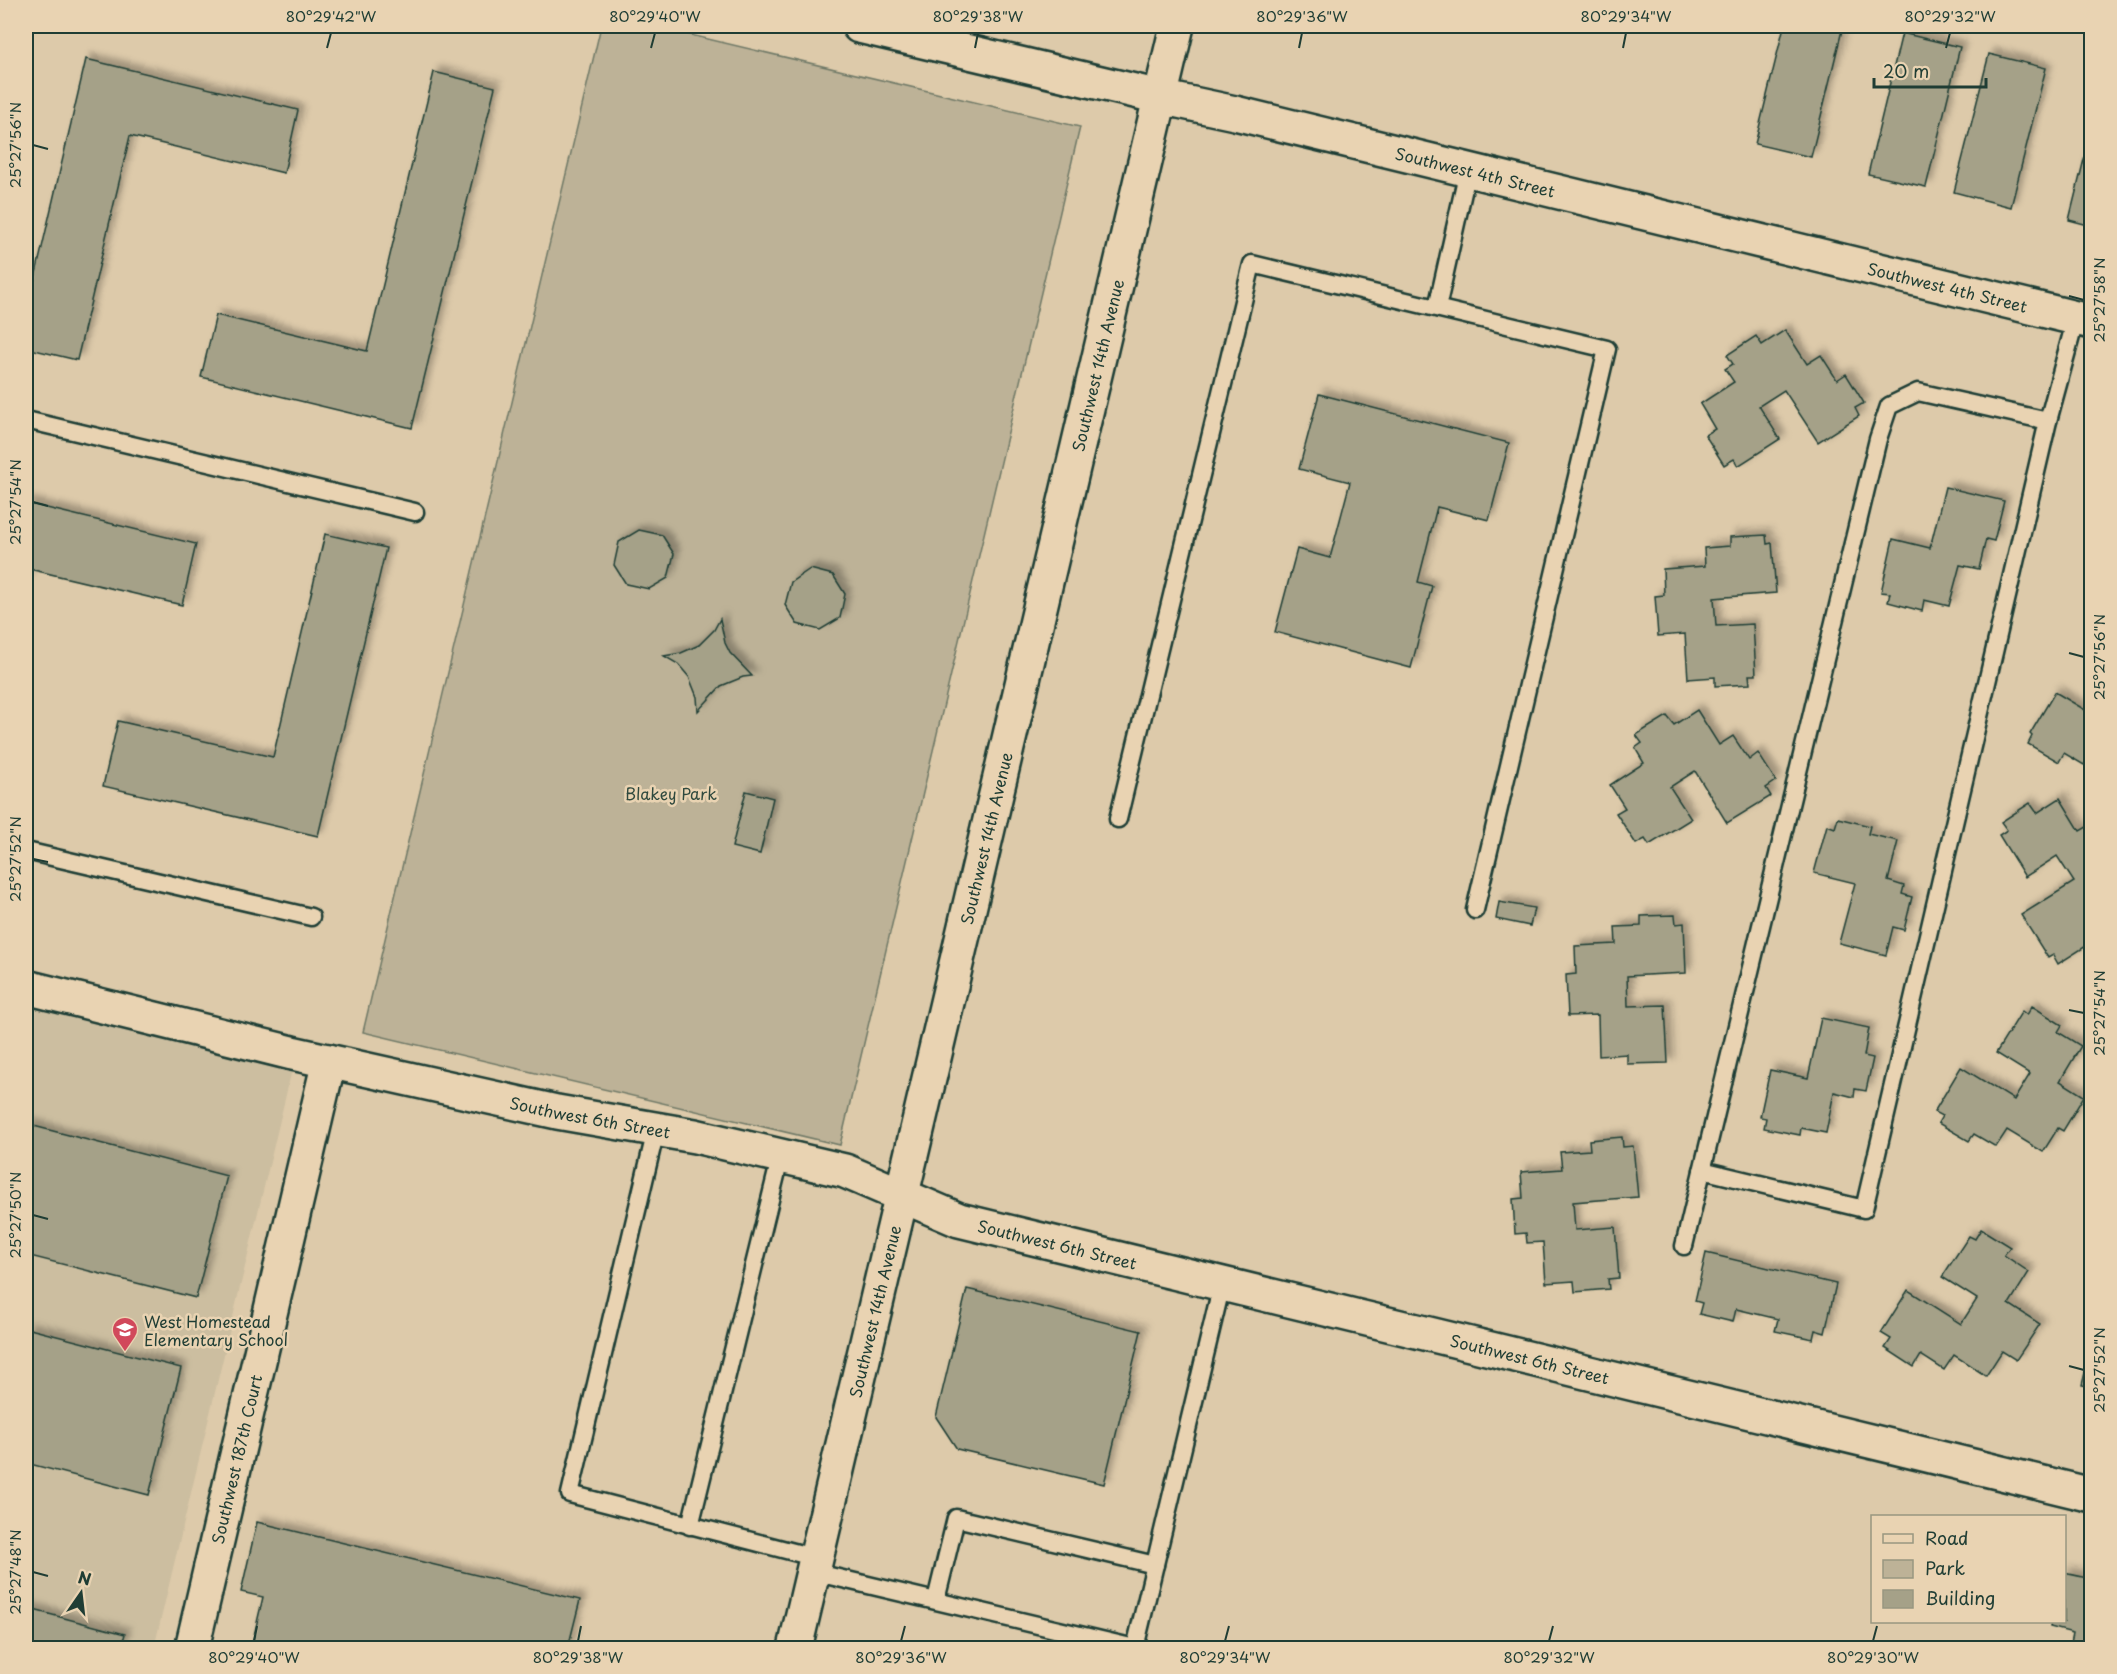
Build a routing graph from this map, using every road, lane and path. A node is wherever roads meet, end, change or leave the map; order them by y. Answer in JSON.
{"nodes":[{"id":1,"x":859,"y":26,"type":"edge"},
{"id":2,"x":1177,"y":26,"type":"edge"},
{"id":3,"x":1160,"y":97,"type":"junction"},
{"id":4,"x":1468,"y":170,"type":"junction"},
{"id":5,"x":1437,"y":308,"type":"junction"},
{"id":6,"x":2084,"y":320,"type":"edge"},
{"id":7,"x":26,"y":420,"type":"edge"},
{"id":8,"x":2048,"y":421,"type":"junction"},
{"id":9,"x":415,"y":512,"type":"dead end"},
{"id":10,"x":1118,"y":819,"type":"dead end"},
{"id":11,"x":26,"y":851,"type":"edge"},
{"id":12,"x":1475,"y":910,"type":"dead end"},
{"id":13,"x":311,"y":917,"type":"dead end"},
{"id":14,"x":26,"y":987,"type":"edge"},
{"id":15,"x":329,"y":1061,"type":"junction"},
{"id":16,"x":657,"y":1130,"type":"junction"},
{"id":17,"x":781,"y":1155,"type":"junction"},
{"id":18,"x":1701,"y":1170,"type":"junction"},
{"id":19,"x":902,"y":1195,"type":"junction"},
{"id":20,"x":1684,"y":1246,"type":"dead end"},
{"id":21,"x":1222,"y":1284,"type":"junction"},
{"id":22,"x":2091,"y":1495,"type":"edge"},
{"id":23,"x":690,"y":1526,"type":"junction"},
{"id":24,"x":815,"y":1565,"type":"junction"},
{"id":25,"x":1155,"y":1565,"type":"junction"},
{"id":26,"x":936,"y":1600,"type":"junction"},
{"id":27,"x":192,"y":1648,"type":"edge"},
{"id":28,"x":795,"y":1648,"type":"edge"}],
"edges":[{"from":1,"to":3,"type":"street","name":"Southwest 4th Street"},
{"from":2,"to":3,"type":"street","name":"Southwest 14th Avenue"},
{"from":3,"to":4,"type":"street","name":"Southwest 4th Street"},
{"from":3,"to":19,"type":"street","name":"Southwest 14th Avenue"},
{"from":4,"to":5,"type":"lane"},
{"from":4,"to":6,"type":"street","name":"Southwest 4th Street"},
{"from":5,"to":10,"type":"lane"},
{"from":5,"to":12,"type":"lane"},
{"from":6,"to":8,"type":"lane"},
{"from":7,"to":9,"type":"lane"},
{"from":8,"to":18,"type":"lane"},
{"from":8,"to":18,"type":"lane"},
{"from":11,"to":13,"type":"lane"},
{"from":14,"to":15,"type":"street","name":"Southwest 6th Street"},
{"from":15,"to":16,"type":"street","name":"Southwest 6th Street"},
{"from":15,"to":27,"type":"street","name":"Southwest 187th Court"},
{"from":16,"to":17,"type":"street","name":"Southwest 6th Street"},
{"from":16,"to":23,"type":"lane"},
{"from":17,"to":19,"type":"street","name":"Southwest 6th Street"},
{"from":17,"to":23,"type":"lane"},
{"from":18,"to":20,"type":"lane"},
{"from":19,"to":21,"type":"street","name":"Southwest 6th Street"},
{"from":19,"to":24,"type":"street","name":"Southwest 14th Avenue"},
{"from":21,"to":22,"type":"street","name":"Southwest 6th Street"},
{"from":21,"to":25,"type":"lane"},
{"from":23,"to":24,"type":"lane"},
{"from":24,"to":26,"type":"lane"},
{"from":24,"to":28,"type":"street","name":"Southwest 14th Avenue"},
{"from":25,"to":26,"type":"lane"},
{"from":25,"to":26,"type":"lane"}]}
